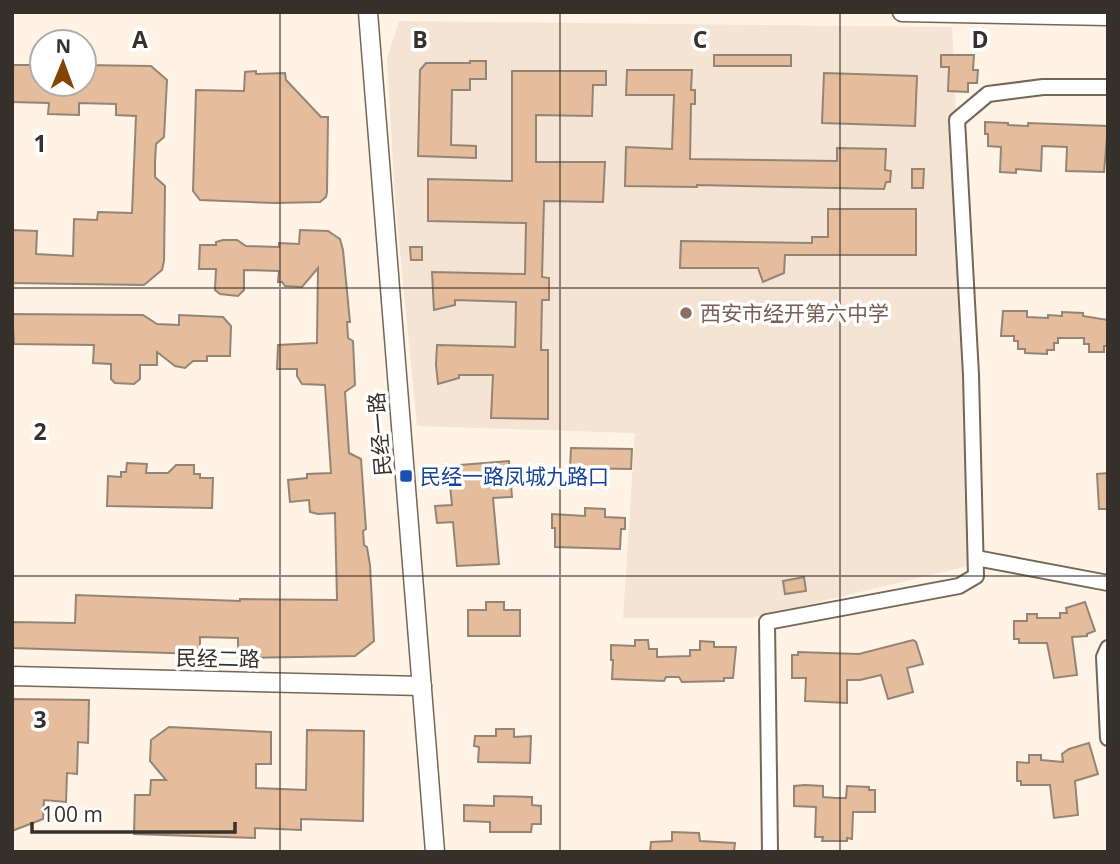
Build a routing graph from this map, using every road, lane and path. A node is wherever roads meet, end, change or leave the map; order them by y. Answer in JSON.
{"nodes":[{"id":1,"x":368,"y":12,"type":"edge"},
{"id":2,"x":902,"y":12,"type":"edge"},
{"id":3,"x":1041,"y":13,"type":"edge"},
{"id":4,"x":1108,"y":16,"type":"edge"},
{"id":5,"x":1108,"y":86,"type":"edge"},
{"id":6,"x":976,"y":558,"type":"junction"},
{"id":7,"x":1108,"y":583,"type":"edge"},
{"id":8,"x":1108,"y":648,"type":"edge"},
{"id":9,"x":12,"y":676,"type":"edge"},
{"id":10,"x":422,"y":686,"type":"junction"},
{"id":11,"x":1108,"y":738,"type":"edge"},
{"id":12,"x":435,"y":852,"type":"edge"},
{"id":13,"x":770,"y":852,"type":"edge"}],
"edges":[{"from":1,"to":10,"type":"street","name":"民经一路"},
{"from":2,"to":3,"type":"street"},
{"from":3,"to":4,"type":"street"},
{"from":5,"to":6,"type":"street"},
{"from":6,"to":7,"type":"street"},
{"from":6,"to":13,"type":"street"},
{"from":8,"to":11,"type":"street"},
{"from":9,"to":10,"type":"street","name":"民经二路"},
{"from":10,"to":12,"type":"street","name":"民经一路"}]}
